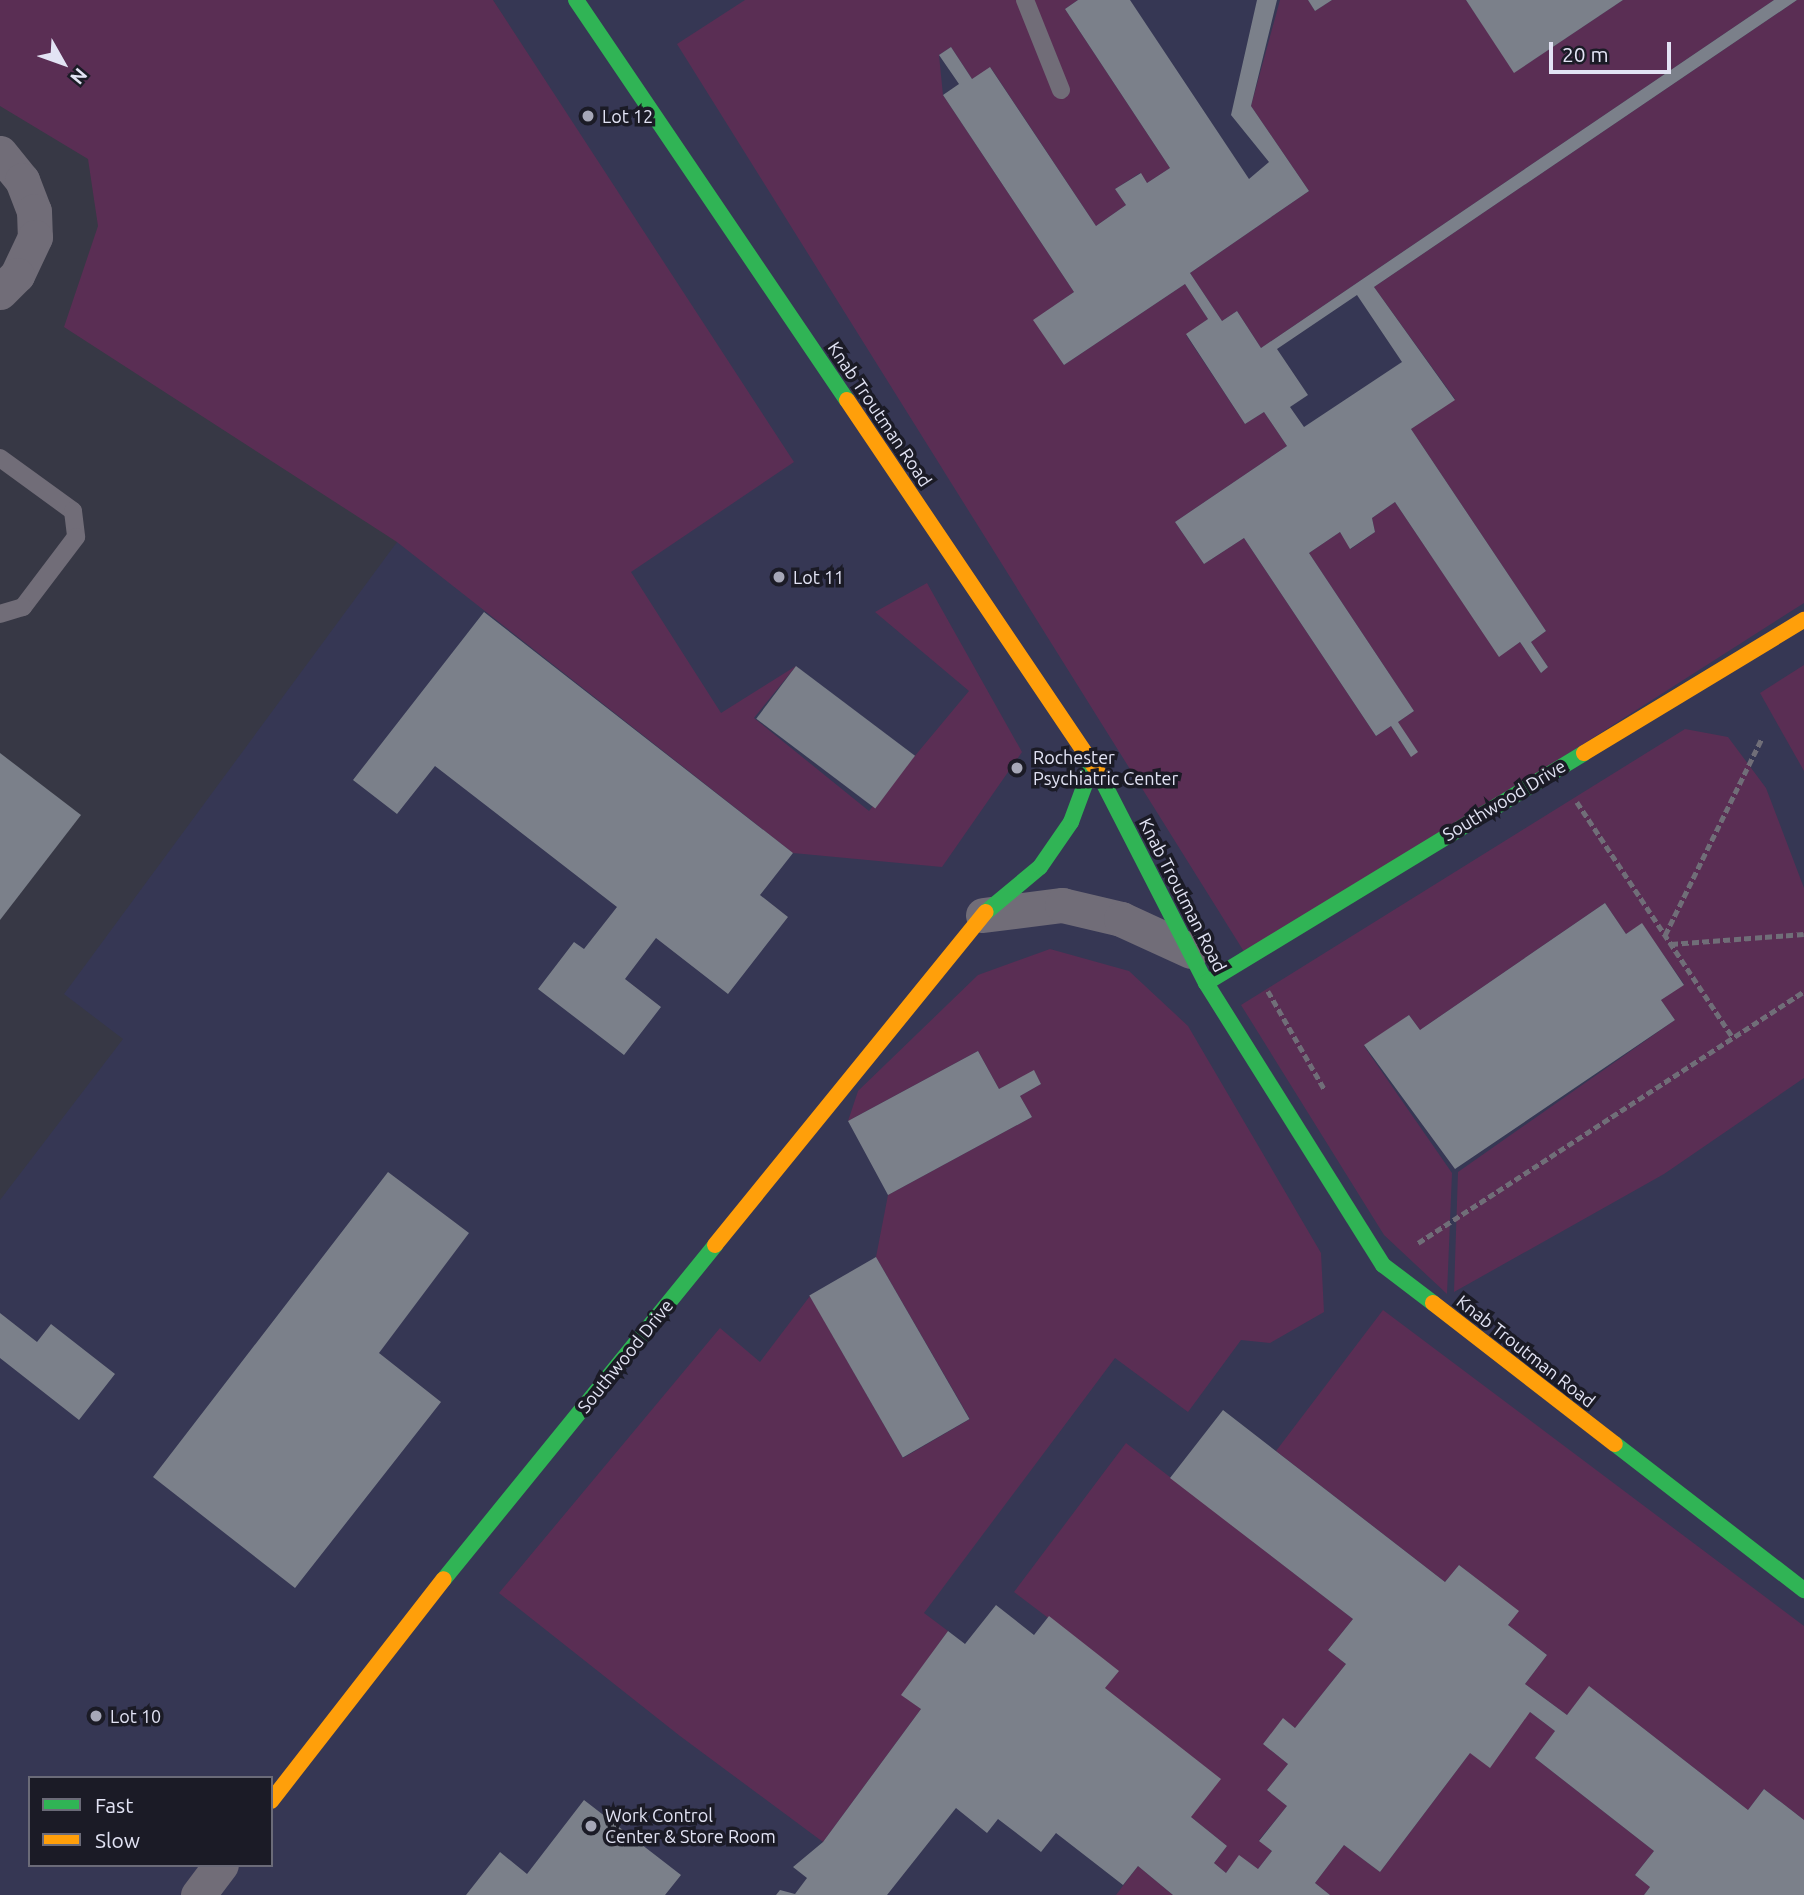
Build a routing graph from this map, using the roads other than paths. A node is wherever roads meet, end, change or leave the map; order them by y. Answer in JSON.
{"nodes":[{"id":1,"x":576,"y":0,"type":"edge"},
{"id":2,"x":1025,"y":0,"type":"edge"},
{"id":3,"x":1061,"y":90,"type":"dead end"},
{"id":4,"x":0,"y":153,"type":"edge"},
{"id":5,"x":0,"y":292,"type":"edge"},
{"id":6,"x":0,"y":458,"type":"edge"},
{"id":7,"x":0,"y":614,"type":"edge"},
{"id":8,"x":1804,"y":620,"type":"edge"},
{"id":9,"x":1093,"y":763,"type":"junction"},
{"id":10,"x":982,"y":915,"type":"junction"},
{"id":11,"x":1191,"y":951,"type":"junction"},
{"id":12,"x":1206,"y":983,"type":"junction"},
{"id":13,"x":1804,"y":1590,"type":"edge"},
{"id":14,"x":273,"y":1798,"type":"edge"},
{"id":15,"x":219,"y":1867,"type":"edge"},
{"id":16,"x":198,"y":1895,"type":"edge"}],
"edges":[{"from":1,"to":9,"type":"street","name":"Knab Troutman Road"},
{"from":2,"to":3,"type":"lane"},
{"from":4,"to":5,"type":"street"},
{"from":6,"to":7,"type":"lane"},
{"from":8,"to":12,"type":"street","name":"Southwood Drive"},
{"from":9,"to":10,"type":"street","name":"Southwood Drive"},
{"from":9,"to":11,"type":"street","name":"Knab Troutman Road"},
{"from":10,"to":11,"type":"street"},
{"from":10,"to":14,"type":"street","name":"Southwood Drive"},
{"from":11,"to":12,"type":"street","name":"Knab Troutman Road"},
{"from":12,"to":13,"type":"street","name":"Knab Troutman Road"},
{"from":15,"to":16,"type":"street"}]}
